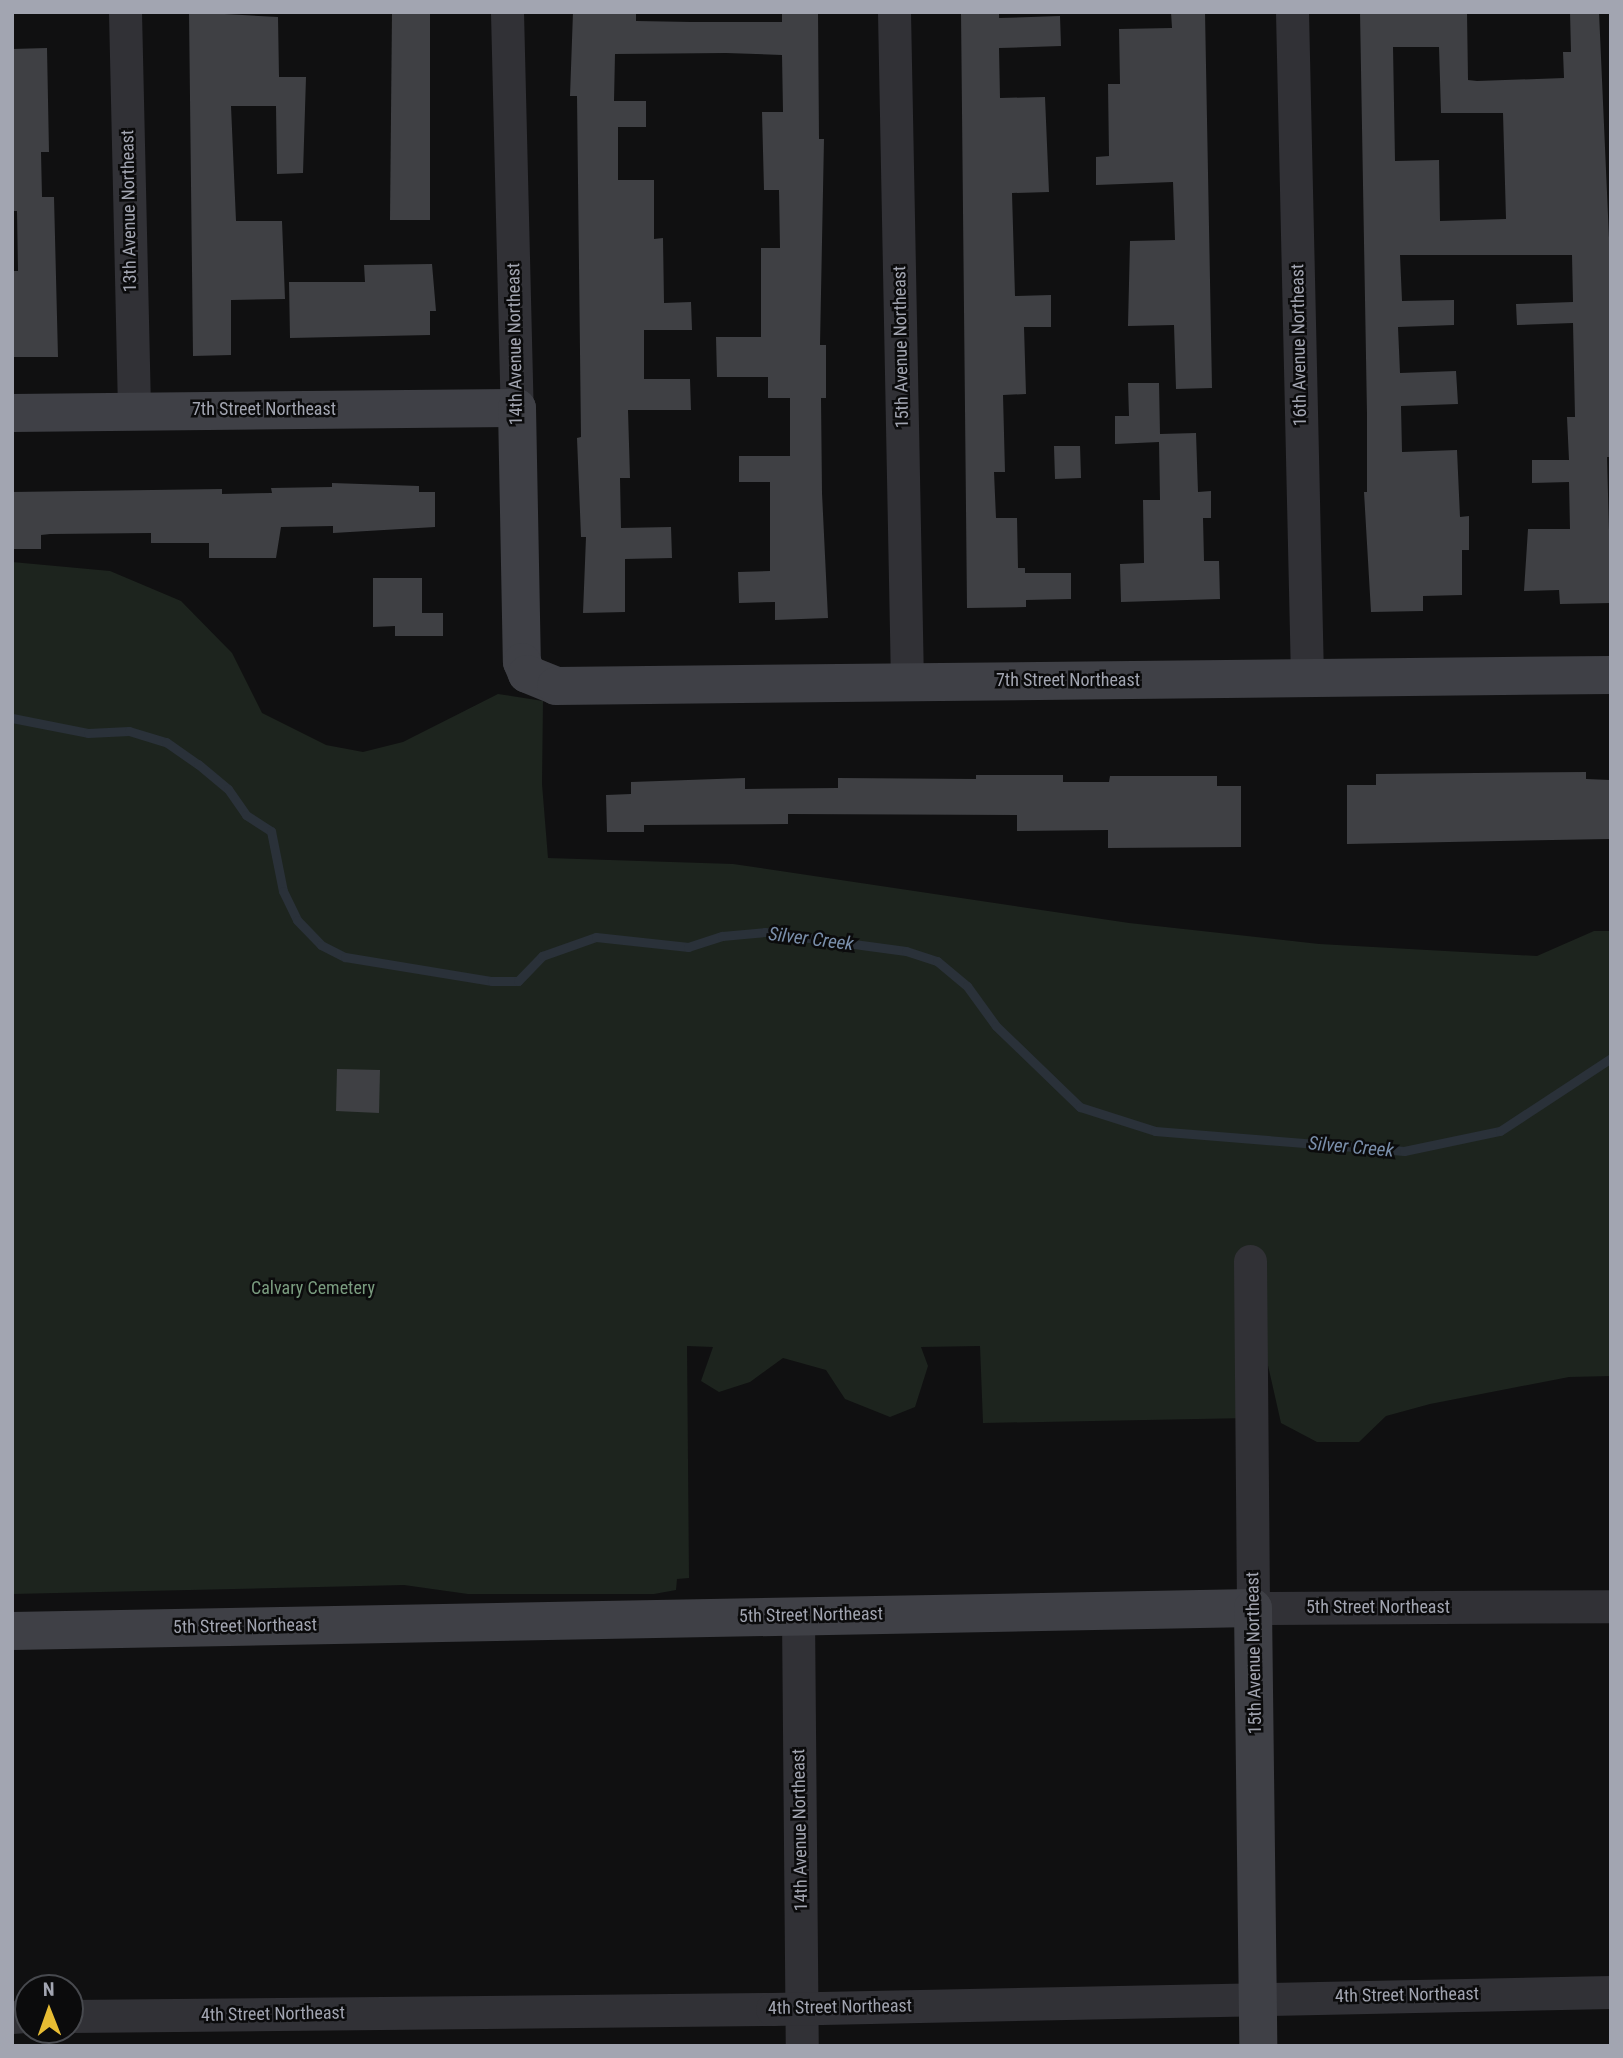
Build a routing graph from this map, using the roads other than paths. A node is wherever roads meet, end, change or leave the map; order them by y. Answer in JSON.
{"nodes":[{"id":1,"x":125,"y":12,"type":"edge"},
{"id":2,"x":507,"y":12,"type":"edge"},
{"id":3,"x":894,"y":12,"type":"edge"},
{"id":4,"x":1292,"y":12,"type":"edge"},
{"id":5,"x":517,"y":408,"type":"junction"},
{"id":6,"x":134,"y":410,"type":"junction"},
{"id":7,"x":12,"y":413,"type":"edge"},
{"id":8,"x":527,"y":674,"type":"joint"},
{"id":9,"x":1611,"y":675,"type":"edge"},
{"id":10,"x":1307,"y":678,"type":"junction"},
{"id":11,"x":907,"y":681,"type":"junction"},
{"id":12,"x":1250,"y":1261,"type":"dead end"},
{"id":13,"x":1611,"y":1606,"type":"edge"},
{"id":14,"x":1253,"y":1608,"type":"junction"},
{"id":15,"x":798,"y":1615,"type":"junction"},
{"id":16,"x":12,"y":1631,"type":"edge"},
{"id":17,"x":1611,"y":1993,"type":"edge"},
{"id":18,"x":1258,"y":1997,"type":"junction"},
{"id":19,"x":802,"y":2008,"type":"junction"},
{"id":20,"x":84,"y":2016,"type":"edge"},
{"id":21,"x":802,"y":2046,"type":"edge"},
{"id":22,"x":1258,"y":2046,"type":"edge"}],
"edges":[{"from":1,"to":6,"type":"street","name":"13th Avenue Northeast"},
{"from":2,"to":5,"type":"street","name":"14th Avenue Northeast"},
{"from":3,"to":11,"type":"street","name":"15th Avenue Northeast"},
{"from":4,"to":10,"type":"street","name":"16th Avenue Northeast"},
{"from":5,"to":6,"type":"street","name":"7th Street Northeast"},
{"from":5,"to":8,"type":"street","name":"14th Avenue Northeast"},
{"from":6,"to":7,"type":"street","name":"7th Street Northeast"},
{"from":8,"to":11,"type":"street","name":"7th Street Northeast"},
{"from":9,"to":10,"type":"street","name":"7th Street Northeast"},
{"from":10,"to":11,"type":"street","name":"7th Street Northeast"},
{"from":12,"to":14,"type":"street","name":"15th Avenue Northeast"},
{"from":13,"to":14,"type":"street","name":"5th Street Northeast"},
{"from":14,"to":15,"type":"street","name":"5th Street Northeast"},
{"from":14,"to":18,"type":"street","name":"15th Avenue Northeast"},
{"from":15,"to":16,"type":"street","name":"5th Street Northeast"},
{"from":15,"to":19,"type":"street","name":"14th Avenue Northeast"},
{"from":17,"to":18,"type":"street","name":"4th Street Northeast"},
{"from":18,"to":19,"type":"street","name":"4th Street Northeast"},
{"from":18,"to":22,"type":"street","name":"15th Avenue Northeast"},
{"from":19,"to":20,"type":"street","name":"4th Street Northeast"},
{"from":19,"to":21,"type":"street","name":"14th Avenue Northeast"}]}
